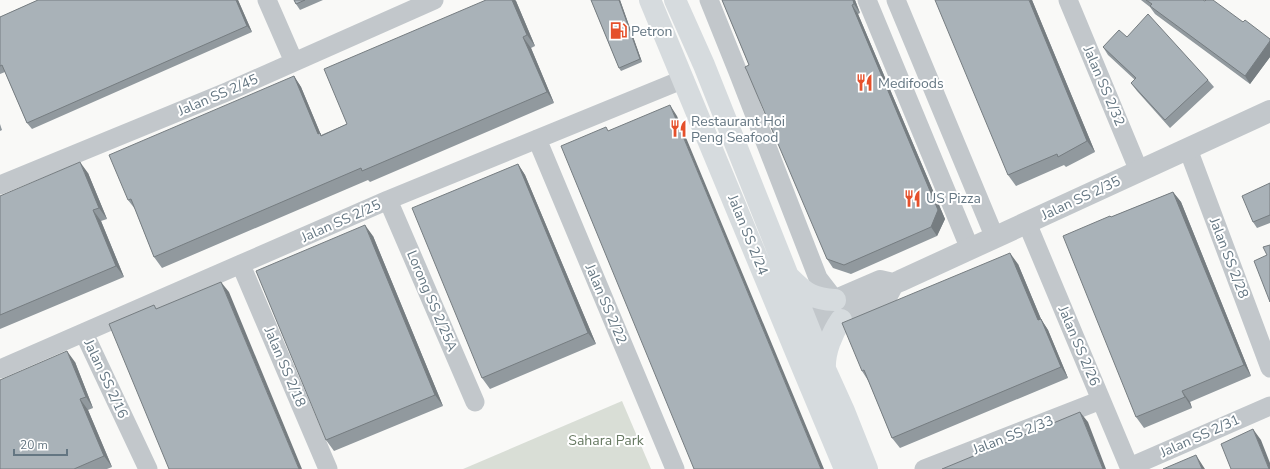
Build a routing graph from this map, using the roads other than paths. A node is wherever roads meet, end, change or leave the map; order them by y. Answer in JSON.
{"nodes":[{"id":1,"x":267,"y":0,"type":"edge"},
{"id":2,"x":434,"y":0,"type":"edge"},
{"id":3,"x":650,"y":0,"type":"edge"},
{"id":4,"x":675,"y":0,"type":"edge"},
{"id":5,"x":708,"y":0,"type":"edge"},
{"id":6,"x":867,"y":0,"type":"edge"},
{"id":7,"x":896,"y":0,"type":"edge"},
{"id":8,"x":1068,"y":0,"type":"edge"},
{"id":9,"x":294,"y":62,"type":"junction"},
{"id":10,"x":684,"y":79,"type":"junction"},
{"id":11,"x":1270,"y":111,"type":"edge"},
{"id":12,"x":537,"y":139,"type":"junction"},
{"id":13,"x":1188,"y":149,"type":"junction"},
{"id":14,"x":1139,"y":171,"type":"junction"},
{"id":15,"x":0,"y":185,"type":"edge"},
{"id":16,"x":388,"y":200,"type":"junction"},
{"id":17,"x":1027,"y":223,"type":"junction"},
{"id":18,"x":995,"y":238,"type":"junction"},
{"id":19,"x":970,"y":249,"type":"junction"},
{"id":20,"x":242,"y":265,"type":"junction"},
{"id":21,"x":789,"y":277,"type":"junction"},
{"id":22,"x":838,"y":310,"type":"junction"},
{"id":23,"x":803,"y":314,"type":"junction"},
{"id":24,"x":784,"y":323,"type":"junction"},
{"id":25,"x":84,"y":333,"type":"junction"},
{"id":26,"x":802,"y":339,"type":"junction"},
{"id":27,"x":1270,"y":368,"type":"edge"},
{"id":28,"x":0,"y":369,"type":"edge"},
{"id":29,"x":825,"y":369,"type":"junction"},
{"id":30,"x":1102,"y":400,"type":"junction"},
{"id":31,"x":475,"y":402,"type":"dead end"},
{"id":32,"x":1270,"y":406,"type":"edge"},
{"id":33,"x":1130,"y":468,"type":"edge"},
{"id":34,"x":148,"y":469,"type":"edge"},
{"id":35,"x":328,"y":469,"type":"edge"},
{"id":36,"x":675,"y":469,"type":"edge"},
{"id":37,"x":845,"y":469,"type":"edge"},
{"id":38,"x":867,"y":469,"type":"edge"},
{"id":39,"x":924,"y":469,"type":"edge"}],
"edges":[{"from":1,"to":9,"type":"street"},
{"from":2,"to":9,"type":"street","name":"Jalan SS 2/45"},
{"from":3,"to":10,"type":"main road","name":"Jalan SS 2/24"},
{"from":4,"to":21,"type":"main road","name":"Jalan SS 2/24"},
{"from":5,"to":22,"type":"street"},
{"from":6,"to":19,"type":"street"},
{"from":7,"to":18,"type":"street"},
{"from":8,"to":14,"type":"street","name":"Jalan SS 2/32"},
{"from":9,"to":15,"type":"street","name":"Jalan SS 2/45"},
{"from":10,"to":12,"type":"street","name":"Jalan SS 2/25"},
{"from":10,"to":24,"type":"main road","name":"Jalan SS 2/24"},
{"from":11,"to":13,"type":"street","name":"Jalan SS 2/35"},
{"from":12,"to":16,"type":"street","name":"Jalan SS 2/25"},
{"from":12,"to":36,"type":"street","name":"Jalan SS 2/22"},
{"from":13,"to":14,"type":"street","name":"Jalan SS 2/35"},
{"from":13,"to":27,"type":"street","name":"Jalan SS 2/28"},
{"from":14,"to":17,"type":"street","name":"Jalan SS 2/35"},
{"from":16,"to":20,"type":"street","name":"Jalan SS 2/25"},
{"from":16,"to":31,"type":"street","name":"Lorong SS 2/25A"},
{"from":17,"to":18,"type":"street","name":"Jalan SS 2/35"},
{"from":17,"to":30,"type":"street","name":"Jalan SS 2/26"},
{"from":18,"to":19,"type":"street","name":"Jalan SS 2/35"},
{"from":19,"to":22,"type":"street","name":"Jalan SS 2/35"},
{"from":20,"to":25,"type":"street","name":"Jalan SS 2/25"},
{"from":20,"to":35,"type":"street","name":"Jalan SS 2/18"},
{"from":21,"to":22,"type":"main road"},
{"from":21,"to":23,"type":"main road","name":"Jalan SS 2/24"},
{"from":22,"to":23,"type":"street","name":"Jalan SS 2/35"},
{"from":22,"to":26,"type":"street","name":"Jalan SS 2/35"},
{"from":22,"to":29,"type":"main road"},
{"from":23,"to":24,"type":"street","name":"Jalan SS 2/35"},
{"from":23,"to":26,"type":"main road","name":"Jalan SS 2/24"},
{"from":24,"to":26,"type":"main road","name":"Jalan SS 2/24"},
{"from":25,"to":28,"type":"street","name":"Jalan SS 2/25"},
{"from":25,"to":34,"type":"street","name":"Jalan SS 2/16"},
{"from":26,"to":29,"type":"main road","name":"Jalan SS 2/24"},
{"from":26,"to":37,"type":"main road","name":"Jalan SS 2/24"},
{"from":29,"to":38,"type":"main road","name":"Jalan SS 2/24"},
{"from":30,"to":33,"type":"street","name":"Jalan SS 2/26"},
{"from":30,"to":39,"type":"street","name":"Jalan SS 2/33"},
{"from":32,"to":33,"type":"street","name":"Jalan SS 2/31"}]}
